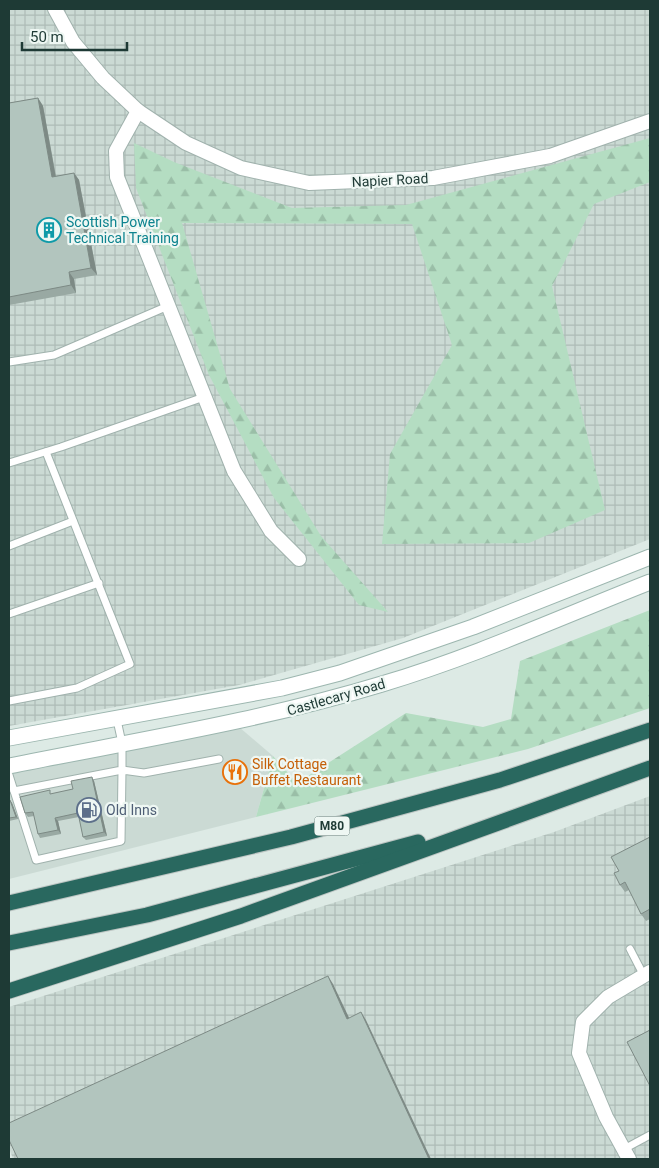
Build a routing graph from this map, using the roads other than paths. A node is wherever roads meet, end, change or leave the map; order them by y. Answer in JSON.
{"nodes":[{"id":1,"x":55,"y":9,"type":"edge"},
{"id":2,"x":138,"y":111,"type":"junction"},
{"id":3,"x":650,"y":121,"type":"edge"},
{"id":4,"x":168,"y":306,"type":"junction"},
{"id":5,"x":9,"y":362,"type":"edge"},
{"id":6,"x":204,"y":397,"type":"junction"},
{"id":7,"x":46,"y":452,"type":"junction"},
{"id":8,"x":9,"y":463,"type":"edge"},
{"id":9,"x":73,"y":521,"type":"junction"},
{"id":10,"x":9,"y":546,"type":"edge"},
{"id":11,"x":650,"y":557,"type":"edge"},
{"id":12,"x":299,"y":559,"type":"dead end"},
{"id":13,"x":650,"y":582,"type":"edge"},
{"id":14,"x":99,"y":583,"type":"junction"},
{"id":15,"x":9,"y":614,"type":"edge"},
{"id":16,"x":9,"y":700,"type":"edge"},
{"id":17,"x":117,"y":720,"type":"junction"},
{"id":18,"x":650,"y":730,"type":"edge"},
{"id":19,"x":9,"y":738,"type":"edge"},
{"id":20,"x":122,"y":743,"type":"junction"},
{"id":21,"x":219,"y":759,"type":"dead end"},
{"id":22,"x":9,"y":766,"type":"edge"},
{"id":23,"x":650,"y":768,"type":"edge"},
{"id":24,"x":122,"y":770,"type":"junction"},
{"id":25,"x":9,"y":774,"type":"edge"},
{"id":26,"x":14,"y":791,"type":"junction"},
{"id":27,"x":540,"y":808,"type":"junction"},
{"id":28,"x":9,"y":904,"type":"edge"},
{"id":29,"x":9,"y":943,"type":"edge"},
{"id":30,"x":630,"y":950,"type":"dead end"},
{"id":31,"x":647,"y":974,"type":"edge"},
{"id":32,"x":9,"y":991,"type":"edge"},
{"id":33,"x":650,"y":1135,"type":"edge"},
{"id":34,"x":626,"y":1154,"type":"edge"}],
"edges":[{"from":1,"to":2,"type":"street","name":"Napier Road"},
{"from":2,"to":3,"type":"street","name":"Napier Road"},
{"from":2,"to":4,"type":"street"},
{"from":4,"to":5,"type":"lane"},
{"from":4,"to":6,"type":"street"},
{"from":6,"to":7,"type":"lane"},
{"from":6,"to":12,"type":"street"},
{"from":7,"to":8,"type":"lane"},
{"from":7,"to":9,"type":"lane"},
{"from":9,"to":10,"type":"lane"},
{"from":9,"to":14,"type":"lane"},
{"from":11,"to":17,"type":"main road","name":"Castlecary Road"},
{"from":13,"to":20,"type":"main road","name":"Castlecary Road"},
{"from":14,"to":15,"type":"lane"},
{"from":14,"to":16,"type":"lane"},
{"from":17,"to":19,"type":"main road","name":"Castlecary Road"},
{"from":17,"to":20,"type":"lane"},
{"from":18,"to":28,"type":"highway","number":"M80"},
{"from":20,"to":22,"type":"main road","name":"Castlecary Road"},
{"from":20,"to":24,"type":"lane"},
{"from":21,"to":24,"type":"lane"},
{"from":23,"to":27,"type":"highway"},
{"from":24,"to":26,"type":"lane"},
{"from":24,"to":26,"type":"lane"},
{"from":25,"to":26,"type":"lane"},
{"from":27,"to":29,"type":"highway"},
{"from":27,"to":32,"type":"highway"},
{"from":30,"to":31,"type":"lane"},
{"from":31,"to":34,"type":"street"},
{"from":33,"to":34,"type":"lane"}]}
